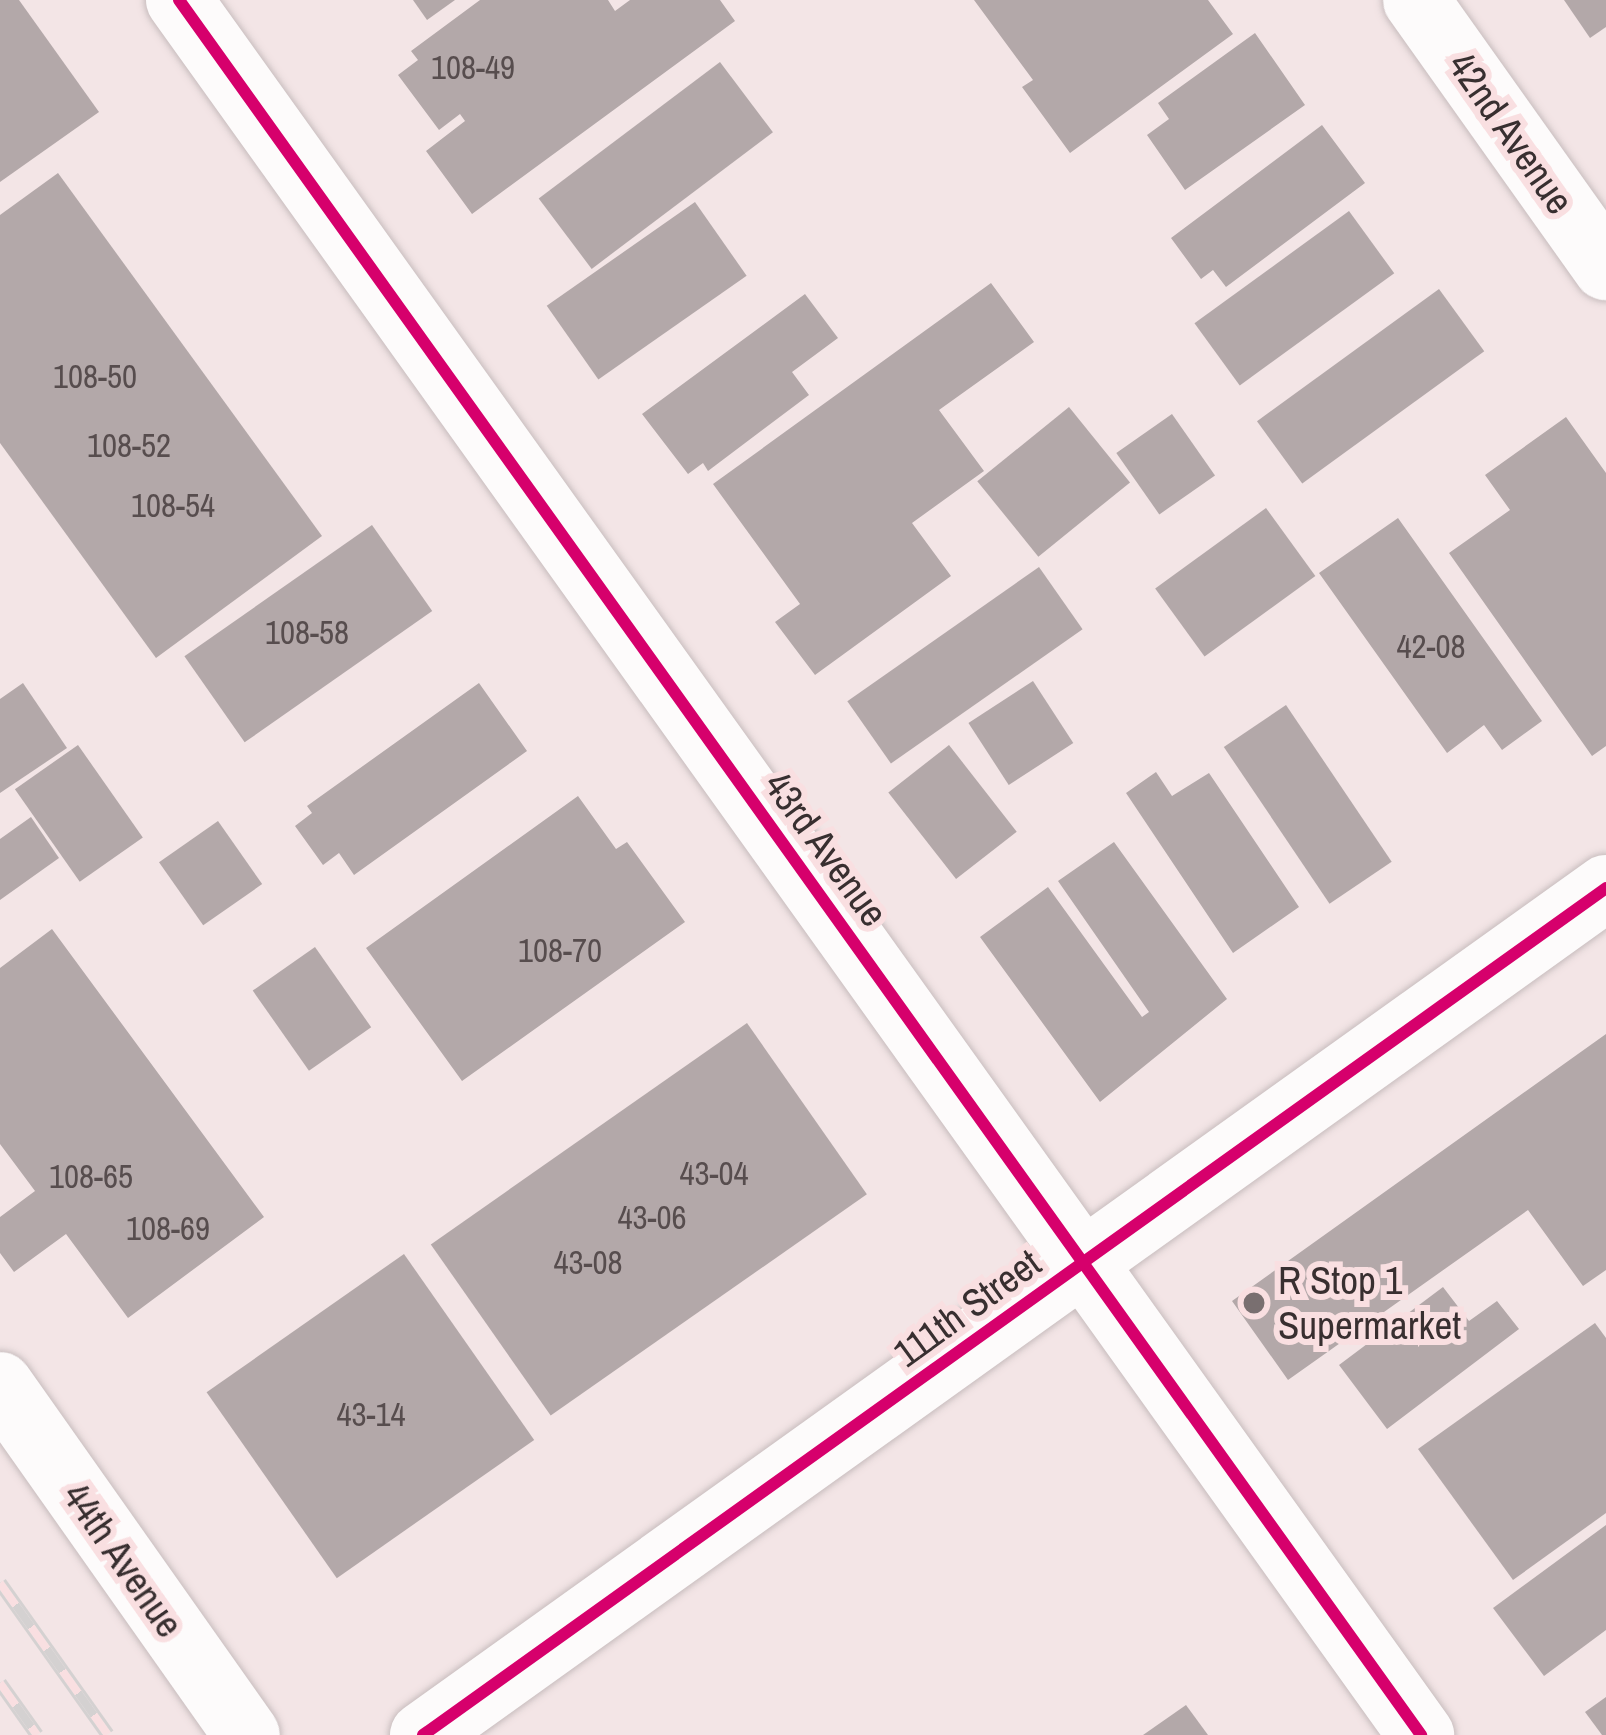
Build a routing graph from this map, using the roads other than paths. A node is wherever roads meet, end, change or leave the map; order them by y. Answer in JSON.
{"nodes":[{"id":1,"x":179,"y":0,"type":"edge"},
{"id":2,"x":1416,"y":0,"type":"edge"},
{"id":3,"x":1606,"y":267,"type":"edge"},
{"id":4,"x":1606,"y":888,"type":"edge"},
{"id":5,"x":1084,"y":1260,"type":"junction"},
{"id":6,"x":0,"y":1385,"type":"edge"},
{"id":7,"x":247,"y":1735,"type":"edge"},
{"id":8,"x":422,"y":1735,"type":"edge"},
{"id":9,"x":1421,"y":1735,"type":"edge"}],
"edges":[{"from":1,"to":5,"type":"street","name":"43rd Avenue"},
{"from":2,"to":3,"type":"street","name":"42nd Avenue"},
{"from":4,"to":5,"type":"street","name":"111th Street"},
{"from":5,"to":8,"type":"street","name":"111th Street"},
{"from":5,"to":9,"type":"street","name":"43rd Avenue"},
{"from":6,"to":7,"type":"street","name":"44th Avenue"}]}
